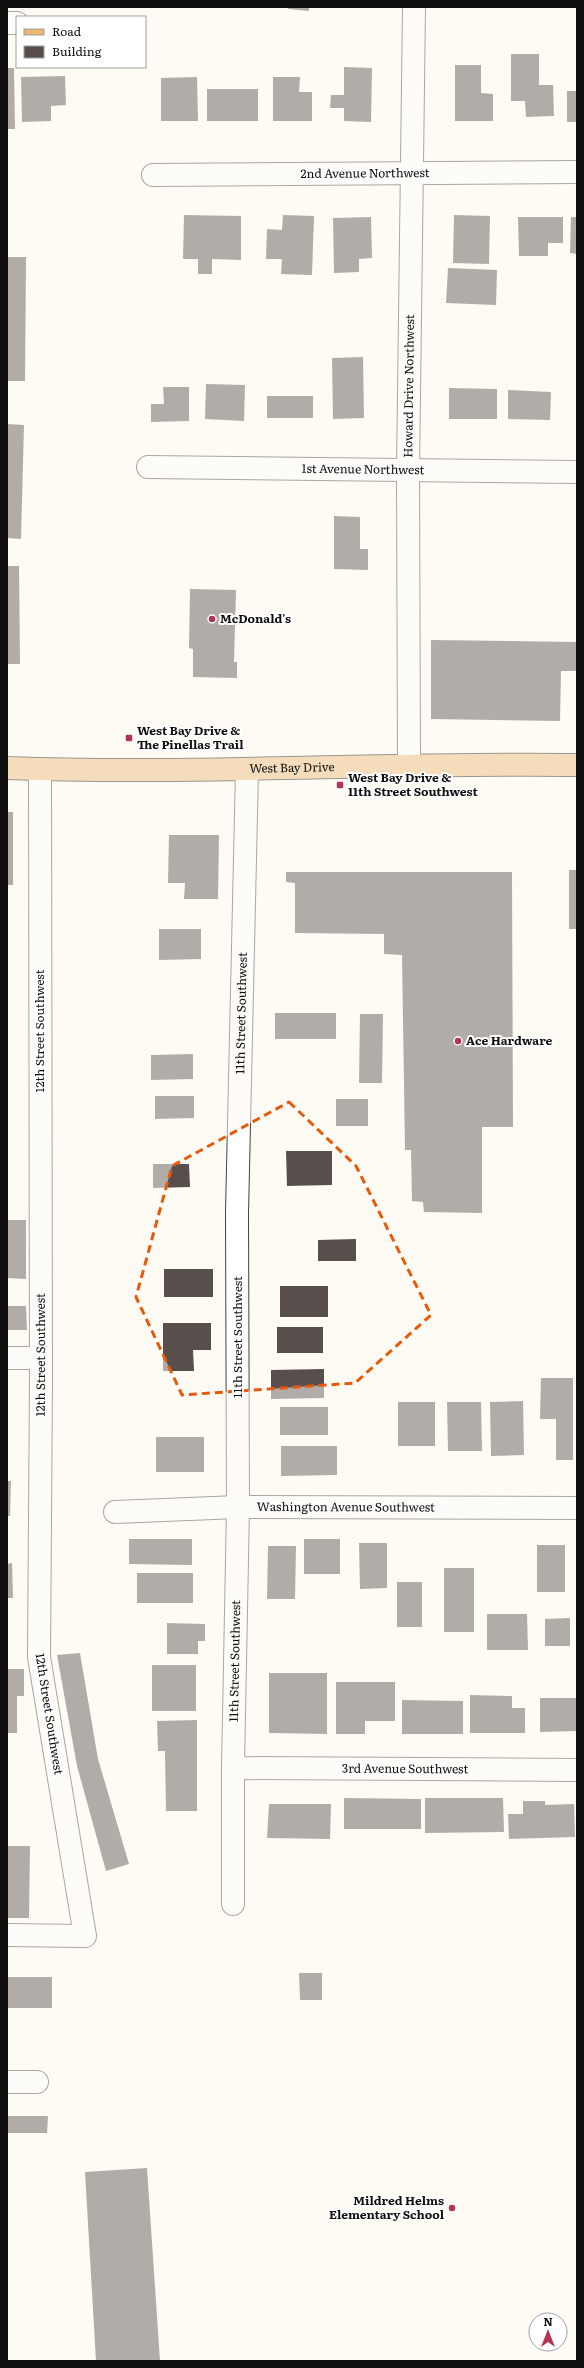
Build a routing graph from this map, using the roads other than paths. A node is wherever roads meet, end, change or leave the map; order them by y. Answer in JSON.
{"nodes":[{"id":1,"x":414,"y":7,"type":"edge"},
{"id":2,"x":413,"y":172,"type":"junction"},
{"id":3,"x":577,"y":172,"type":"edge"},
{"id":4,"x":152,"y":175,"type":"dead end"},
{"id":5,"x":148,"y":467,"type":"dead end"},
{"id":6,"x":408,"y":472,"type":"junction"},
{"id":7,"x":577,"y":472,"type":"edge"},
{"id":8,"x":577,"y":764,"type":"edge"},
{"id":9,"x":409,"y":765,"type":"junction"},
{"id":10,"x":7,"y":768,"type":"edge"},
{"id":11,"x":40,"y":769,"type":"junction"},
{"id":12,"x":247,"y":770,"type":"junction"},
{"id":13,"x":7,"y":1358,"type":"edge"},
{"id":14,"x":41,"y":1358,"type":"junction"},
{"id":15,"x":238,"y":1507,"type":"junction"},
{"id":16,"x":577,"y":1508,"type":"edge"},
{"id":17,"x":115,"y":1512,"type":"dead end"},
{"id":18,"x":233,"y":1768,"type":"junction"},
{"id":19,"x":577,"y":1770,"type":"edge"},
{"id":20,"x":233,"y":1904,"type":"dead end"},
{"id":21,"x":7,"y":1935,"type":"edge"},
{"id":22,"x":7,"y":2082,"type":"edge"},
{"id":23,"x":37,"y":2082,"type":"dead end"}],
"edges":[{"from":1,"to":2,"type":"street","name":"Howard Drive Northwest"},
{"from":2,"to":3,"type":"street","name":"2nd Avenue Northwest"},
{"from":2,"to":4,"type":"street","name":"2nd Avenue Northwest"},
{"from":2,"to":6,"type":"street","name":"Howard Drive Northwest"},
{"from":5,"to":6,"type":"street","name":"1st Avenue Northwest"},
{"from":6,"to":7,"type":"street","name":"1st Avenue Northwest"},
{"from":6,"to":9,"type":"street","name":"Howard Drive Northwest"},
{"from":8,"to":9,"type":"main road","name":"West Bay Drive"},
{"from":9,"to":12,"type":"main road","name":"West Bay Drive"},
{"from":10,"to":11,"type":"main road","name":"West Bay Drive"},
{"from":11,"to":12,"type":"main road","name":"West Bay Drive"},
{"from":11,"to":14,"type":"street","name":"12th Street Southwest"},
{"from":12,"to":15,"type":"street","name":"11th Street Southwest"},
{"from":13,"to":14,"type":"street"},
{"from":14,"to":21,"type":"street","name":"12th Street Southwest"},
{"from":15,"to":16,"type":"street","name":"Washington Avenue Southwest"},
{"from":15,"to":17,"type":"street","name":"Washington Avenue Southwest"},
{"from":15,"to":18,"type":"street","name":"11th Street Southwest"},
{"from":18,"to":19,"type":"street","name":"3rd Avenue Southwest"},
{"from":18,"to":20,"type":"street","name":"11th Street Southwest"},
{"from":22,"to":23,"type":"street"}]}
